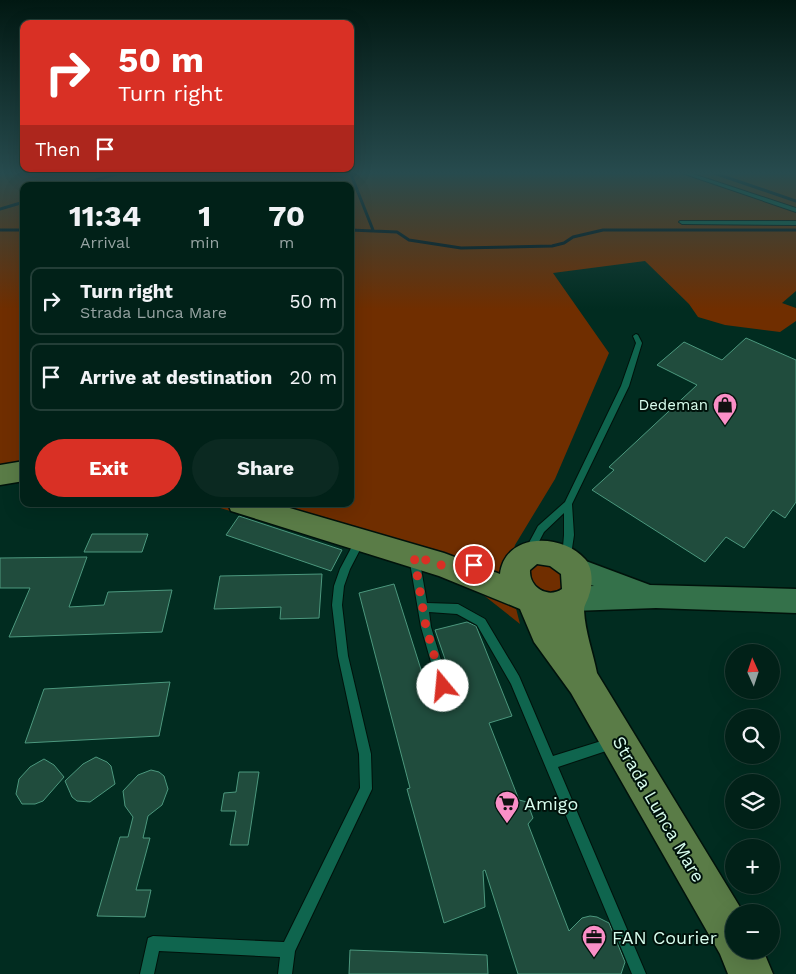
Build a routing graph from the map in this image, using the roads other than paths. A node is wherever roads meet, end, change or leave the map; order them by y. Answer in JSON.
{"nodes":[{"id":1,"x":682,"y":222,"type":"dead end"},
{"id":2,"x":796,"y":223,"type":"edge"},
{"id":3,"x":636,"y":336,"type":"dead end"},
{"id":4,"x":20,"y":472,"type":"edge"},
{"id":5,"x":0,"y":474,"type":"edge"},
{"id":6,"x":568,"y":504,"type":"junction"},
{"id":7,"x":251,"y":507,"type":"edge"},
{"id":8,"x":360,"y":540,"type":"junction"},
{"id":9,"x":414,"y":556,"type":"junction"},
{"id":10,"x":524,"y":557,"type":"junction"},
{"id":11,"x":571,"y":564,"type":"junction"},
{"id":12,"x":444,"y":566,"type":"junction"},
{"id":13,"x":650,"y":596,"type":"junction"},
{"id":14,"x":527,"y":598,"type":"junction"},
{"id":15,"x":570,"y":601,"type":"junction"},
{"id":16,"x":796,"y":601,"type":"edge"},
{"id":17,"x":422,"y":607,"type":"junction"},
{"id":18,"x":583,"y":681,"type":"junction"},
{"id":19,"x":443,"y":686,"type":"dead end"},
{"id":20,"x":620,"y":742,"type":"junction"},
{"id":21,"x":550,"y":764,"type":"junction"},
{"id":22,"x":725,"y":923,"type":"edge"},
{"id":23,"x":288,"y":950,"type":"junction"},
{"id":24,"x":744,"y":959,"type":"edge"},
{"id":25,"x":147,"y":974,"type":"edge"},
{"id":26,"x":285,"y":974,"type":"edge"},
{"id":27,"x":639,"y":974,"type":"edge"},
{"id":28,"x":751,"y":974,"type":"edge"}],
"edges":[{"from":1,"to":2,"type":"lane"},
{"from":3,"to":6,"type":"lane"},
{"from":4,"to":5,"type":"main road"},
{"from":6,"to":10,"type":"lane"},
{"from":6,"to":11,"type":"lane"},
{"from":7,"to":8,"type":"main road"},
{"from":8,"to":9,"type":"main road"},
{"from":8,"to":23,"type":"lane"},
{"from":9,"to":12,"type":"main road"},
{"from":9,"to":17,"type":"lane"},
{"from":10,"to":11,"type":"main road"},
{"from":10,"to":12,"type":"main road"},
{"from":10,"to":14,"type":"main road"},
{"from":11,"to":13,"type":"main road"},
{"from":11,"to":15,"type":"main road"},
{"from":12,"to":14,"type":"main road"},
{"from":13,"to":15,"type":"main road"},
{"from":13,"to":16,"type":"main road"},
{"from":14,"to":15,"type":"main road"},
{"from":14,"to":18,"type":"main road","name":"Strada Lunca Mare"},
{"from":15,"to":18,"type":"main road","name":"Strada Lunca Mare"},
{"from":17,"to":19,"type":"lane"},
{"from":17,"to":21,"type":"lane"},
{"from":18,"to":20,"type":"main road","name":"Strada Lunca Mare"},
{"from":20,"to":21,"type":"lane"},
{"from":20,"to":22,"type":"main road","name":"Strada Lunca Mare"},
{"from":21,"to":27,"type":"lane"},
{"from":23,"to":25,"type":"lane"},
{"from":23,"to":26,"type":"lane"},
{"from":24,"to":28,"type":"main road"}]}
